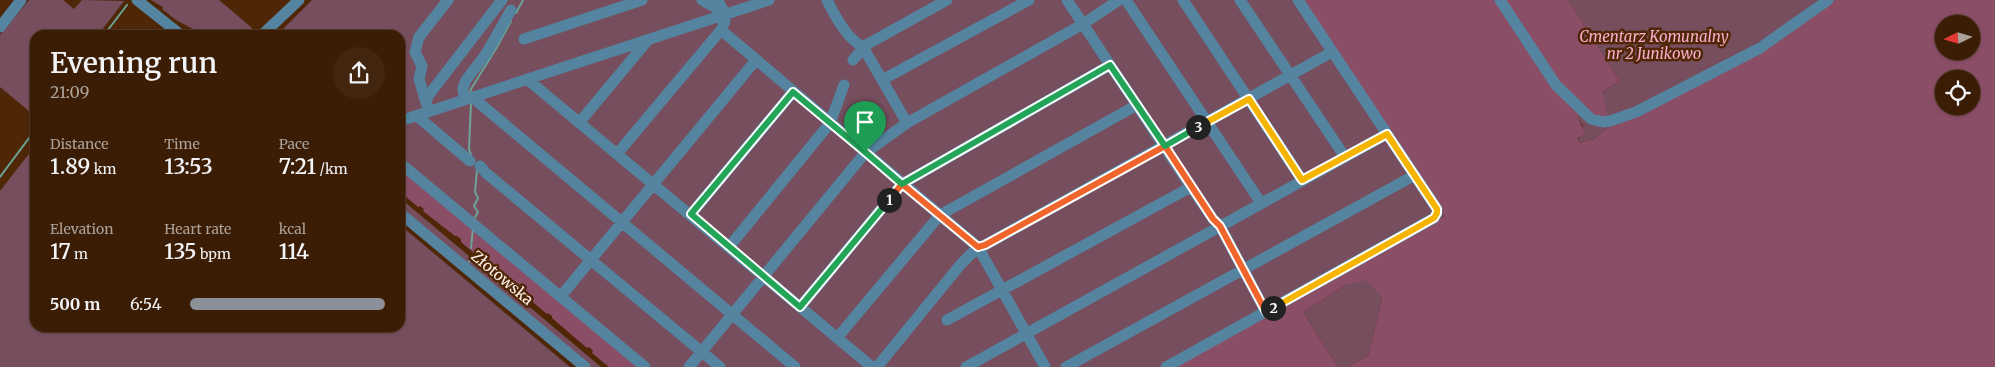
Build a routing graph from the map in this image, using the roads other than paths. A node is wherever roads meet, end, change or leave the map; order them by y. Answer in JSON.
{"nodes":[{"id":1,"x":22,"y":0,"type":"edge"},
{"id":2,"x":137,"y":0,"type":"edge"},
{"id":3,"x":299,"y":0,"type":"edge"},
{"id":4,"x":448,"y":0,"type":"edge"},
{"id":5,"x":502,"y":0,"type":"edge"},
{"id":6,"x":642,"y":0,"type":"edge"},
{"id":7,"x":702,"y":0,"type":"edge"},
{"id":8,"x":716,"y":0,"type":"edge"},
{"id":9,"x":769,"y":0,"type":"edge"},
{"id":10,"x":827,"y":0,"type":"edge"},
{"id":11,"x":947,"y":0,"type":"edge"},
{"id":12,"x":1029,"y":0,"type":"edge"},
{"id":13,"x":1067,"y":0,"type":"edge"},
{"id":14,"x":1119,"y":0,"type":"edge"},
{"id":15,"x":1126,"y":0,"type":"edge"},
{"id":16,"x":1183,"y":0,"type":"edge"},
{"id":17,"x":1240,"y":0,"type":"edge"},
{"id":18,"x":1298,"y":0,"type":"edge"},
{"id":19,"x":1500,"y":0,"type":"edge"},
{"id":20,"x":1828,"y":0,"type":"edge"},
{"id":21,"x":511,"y":10,"type":"dead end"},
{"id":22,"x":726,"y":14,"type":"junction"},
{"id":23,"x":1083,"y":24,"type":"junction"},
{"id":24,"x":0,"y":27,"type":"edge"},
{"id":25,"x":175,"y":30,"type":"edge"},
{"id":26,"x":267,"y":30,"type":"edge"},
{"id":27,"x":721,"y":30,"type":"junction"},
{"id":28,"x":524,"y":39,"type":"dead end"},
{"id":29,"x":648,"y":40,"type":"junction"},
{"id":30,"x":863,"y":47,"type":"junction"},
{"id":31,"x":1332,"y":52,"type":"junction"},
{"id":32,"x":756,"y":60,"type":"junction"},
{"id":33,"x":853,"y":60,"type":"dead end"},
{"id":34,"x":1110,"y":65,"type":"junction"},
{"id":35,"x":1291,"y":76,"type":"junction"},
{"id":36,"x":527,"y":79,"type":"junction"},
{"id":37,"x":882,"y":80,"type":"junction"},
{"id":38,"x":844,"y":85,"type":"dead end"},
{"id":39,"x":793,"y":92,"type":"junction"},
{"id":40,"x":468,"y":98,"type":"junction"},
{"id":41,"x":1249,"y":99,"type":"junction"},
{"id":42,"x":1137,"y":105,"type":"junction"},
{"id":43,"x":424,"y":110,"type":"junction"},
{"id":44,"x":405,"y":119,"type":"edge"},
{"id":45,"x":1208,"y":122,"type":"junction"},
{"id":46,"x":579,"y":123,"type":"junction"},
{"id":47,"x":830,"y":123,"type":"junction"},
{"id":48,"x":907,"y":123,"type":"junction"},
{"id":49,"x":1387,"y":134,"type":"junction"},
{"id":50,"x":1165,"y":146,"type":"junction"},
{"id":51,"x":865,"y":152,"type":"junction"},
{"id":52,"x":617,"y":154,"type":"junction"},
{"id":53,"x":1345,"y":157,"type":"junction"},
{"id":54,"x":405,"y":167,"type":"edge"},
{"id":55,"x":1415,"y":176,"type":"junction"},
{"id":56,"x":1302,"y":180,"type":"junction"},
{"id":57,"x":653,"y":184,"type":"junction"},
{"id":58,"x":902,"y":184,"type":"junction"},
{"id":59,"x":1191,"y":187,"type":"junction"},
{"id":60,"x":1261,"y":203,"type":"junction"},
{"id":61,"x":691,"y":214,"type":"junction"},
{"id":62,"x":940,"y":215,"type":"junction"},
{"id":63,"x":405,"y":217,"type":"edge"},
{"id":64,"x":622,"y":223,"type":"junction"},
{"id":65,"x":1220,"y":226,"type":"junction"},
{"id":66,"x":729,"y":247,"type":"junction"},
{"id":67,"x":978,"y":247,"type":"junction"},
{"id":68,"x":591,"y":260,"type":"junction"},
{"id":69,"x":1243,"y":269,"type":"junction"},
{"id":70,"x":763,"y":276,"type":"junction"},
{"id":71,"x":1003,"y":290,"type":"junction"},
{"id":72,"x":561,"y":296,"type":"junction"},
{"id":73,"x":800,"y":307,"type":"junction"},
{"id":74,"x":1266,"y":312,"type":"junction"},
{"id":75,"x":732,"y":314,"type":"junction"},
{"id":76,"x":946,"y":320,"type":"dead end"},
{"id":77,"x":1026,"y":333,"type":"junction"},
{"id":78,"x":837,"y":338,"type":"junction"},
{"id":79,"x":702,"y":351,"type":"junction"},
{"id":80,"x":586,"y":367,"type":"edge"},
{"id":81,"x":645,"y":367,"type":"edge"},
{"id":82,"x":688,"y":367,"type":"edge"},
{"id":83,"x":720,"y":367,"type":"edge"},
{"id":84,"x":795,"y":367,"type":"edge"},
{"id":85,"x":872,"y":367,"type":"edge"},
{"id":86,"x":877,"y":367,"type":"edge"},
{"id":87,"x":966,"y":367,"type":"edge"},
{"id":88,"x":1045,"y":367,"type":"edge"},
{"id":89,"x":1066,"y":367,"type":"edge"},
{"id":90,"x":1166,"y":367,"type":"edge"}],
"edges":[{"from":1,"to":24,"type":"street"},
{"from":2,"to":25,"type":"street"},
{"from":3,"to":26,"type":"street"},
{"from":4,"to":43,"type":"street"},
{"from":5,"to":43,"type":"street"},
{"from":6,"to":28,"type":"street"},
{"from":7,"to":22,"type":"street"},
{"from":8,"to":22,"type":"street"},
{"from":9,"to":22,"type":"street"},
{"from":10,"to":30,"type":"street"},
{"from":11,"to":30,"type":"street"},
{"from":12,"to":37,"type":"street"},
{"from":13,"to":23,"type":"street"},
{"from":14,"to":23,"type":"street"},
{"from":15,"to":45,"type":"street"},
{"from":16,"to":41,"type":"street"},
{"from":17,"to":35,"type":"street"},
{"from":18,"to":31,"type":"street"},
{"from":19,"to":20,"type":"street"},
{"from":21,"to":40,"type":"street"},
{"from":22,"to":27,"type":"street"},
{"from":22,"to":29,"type":"street"},
{"from":23,"to":34,"type":"street"},
{"from":23,"to":48,"type":"street"},
{"from":27,"to":32,"type":"street"},
{"from":27,"to":52,"type":"street"},
{"from":29,"to":36,"type":"street"},
{"from":29,"to":46,"type":"street"},
{"from":30,"to":33,"type":"street"},
{"from":30,"to":37,"type":"street"},
{"from":31,"to":35,"type":"street"},
{"from":31,"to":49,"type":"street"},
{"from":32,"to":39,"type":"street"},
{"from":32,"to":57,"type":"street"},
{"from":34,"to":42,"type":"street"},
{"from":34,"to":58,"type":"street"},
{"from":35,"to":41,"type":"street"},
{"from":35,"to":53,"type":"street"},
{"from":36,"to":40,"type":"street"},
{"from":36,"to":46,"type":"street"},
{"from":37,"to":48,"type":"street"},
{"from":38,"to":47,"type":"street"},
{"from":39,"to":47,"type":"street"},
{"from":39,"to":61,"type":"street"},
{"from":40,"to":43,"type":"street"},
{"from":40,"to":64,"type":"street"},
{"from":41,"to":45,"type":"street"},
{"from":41,"to":56,"type":"street"},
{"from":42,"to":50,"type":"street"},
{"from":42,"to":62,"type":"street"},
{"from":43,"to":44,"type":"street"},
{"from":43,"to":68,"type":"street"},
{"from":45,"to":50,"type":"street"},
{"from":45,"to":60,"type":"street"},
{"from":46,"to":52,"type":"street"},
{"from":47,"to":51,"type":"street"},
{"from":47,"to":66,"type":"street"},
{"from":48,"to":51,"type":"street"},
{"from":49,"to":53,"type":"street"},
{"from":49,"to":55,"type":"street"},
{"from":50,"to":59,"type":"street"},
{"from":50,"to":67,"type":"street"},
{"from":51,"to":58,"type":"street"},
{"from":51,"to":70,"type":"street"},
{"from":52,"to":57,"type":"street"},
{"from":53,"to":56,"type":"street"},
{"from":54,"to":72,"type":"street"},
{"from":55,"to":69,"type":"street"},
{"from":55,"to":74,"type":"street"},
{"from":56,"to":60,"type":"street"},
{"from":57,"to":61,"type":"street"},
{"from":57,"to":64,"type":"street"},
{"from":58,"to":62,"type":"street"},
{"from":58,"to":73,"type":"street"},
{"from":59,"to":65,"type":"street"},
{"from":59,"to":71,"type":"street"},
{"from":60,"to":65,"type":"street"},
{"from":61,"to":66,"type":"street"},
{"from":62,"to":67,"type":"street"},
{"from":62,"to":78,"type":"street"},
{"from":63,"to":80,"type":"street","name":"Złotowska"},
{"from":64,"to":68,"type":"street"},
{"from":64,"to":75,"type":"street"},
{"from":65,"to":69,"type":"street"},
{"from":65,"to":77,"type":"street"},
{"from":66,"to":70,"type":"street"},
{"from":67,"to":71,"type":"street"},
{"from":67,"to":86,"type":"street"},
{"from":68,"to":72,"type":"street"},
{"from":68,"to":79,"type":"street"},
{"from":69,"to":74,"type":"street"},
{"from":69,"to":89,"type":"street"},
{"from":70,"to":73,"type":"street"},
{"from":70,"to":75,"type":"street"},
{"from":71,"to":76,"type":"street"},
{"from":71,"to":77,"type":"street"},
{"from":72,"to":81,"type":"street"},
{"from":73,"to":78,"type":"street"},
{"from":74,"to":90,"type":"street"},
{"from":75,"to":79,"type":"street"},
{"from":75,"to":84,"type":"street"},
{"from":77,"to":87,"type":"street"},
{"from":77,"to":88,"type":"street"},
{"from":78,"to":85,"type":"street"},
{"from":79,"to":82,"type":"street"},
{"from":79,"to":83,"type":"street"}]}
